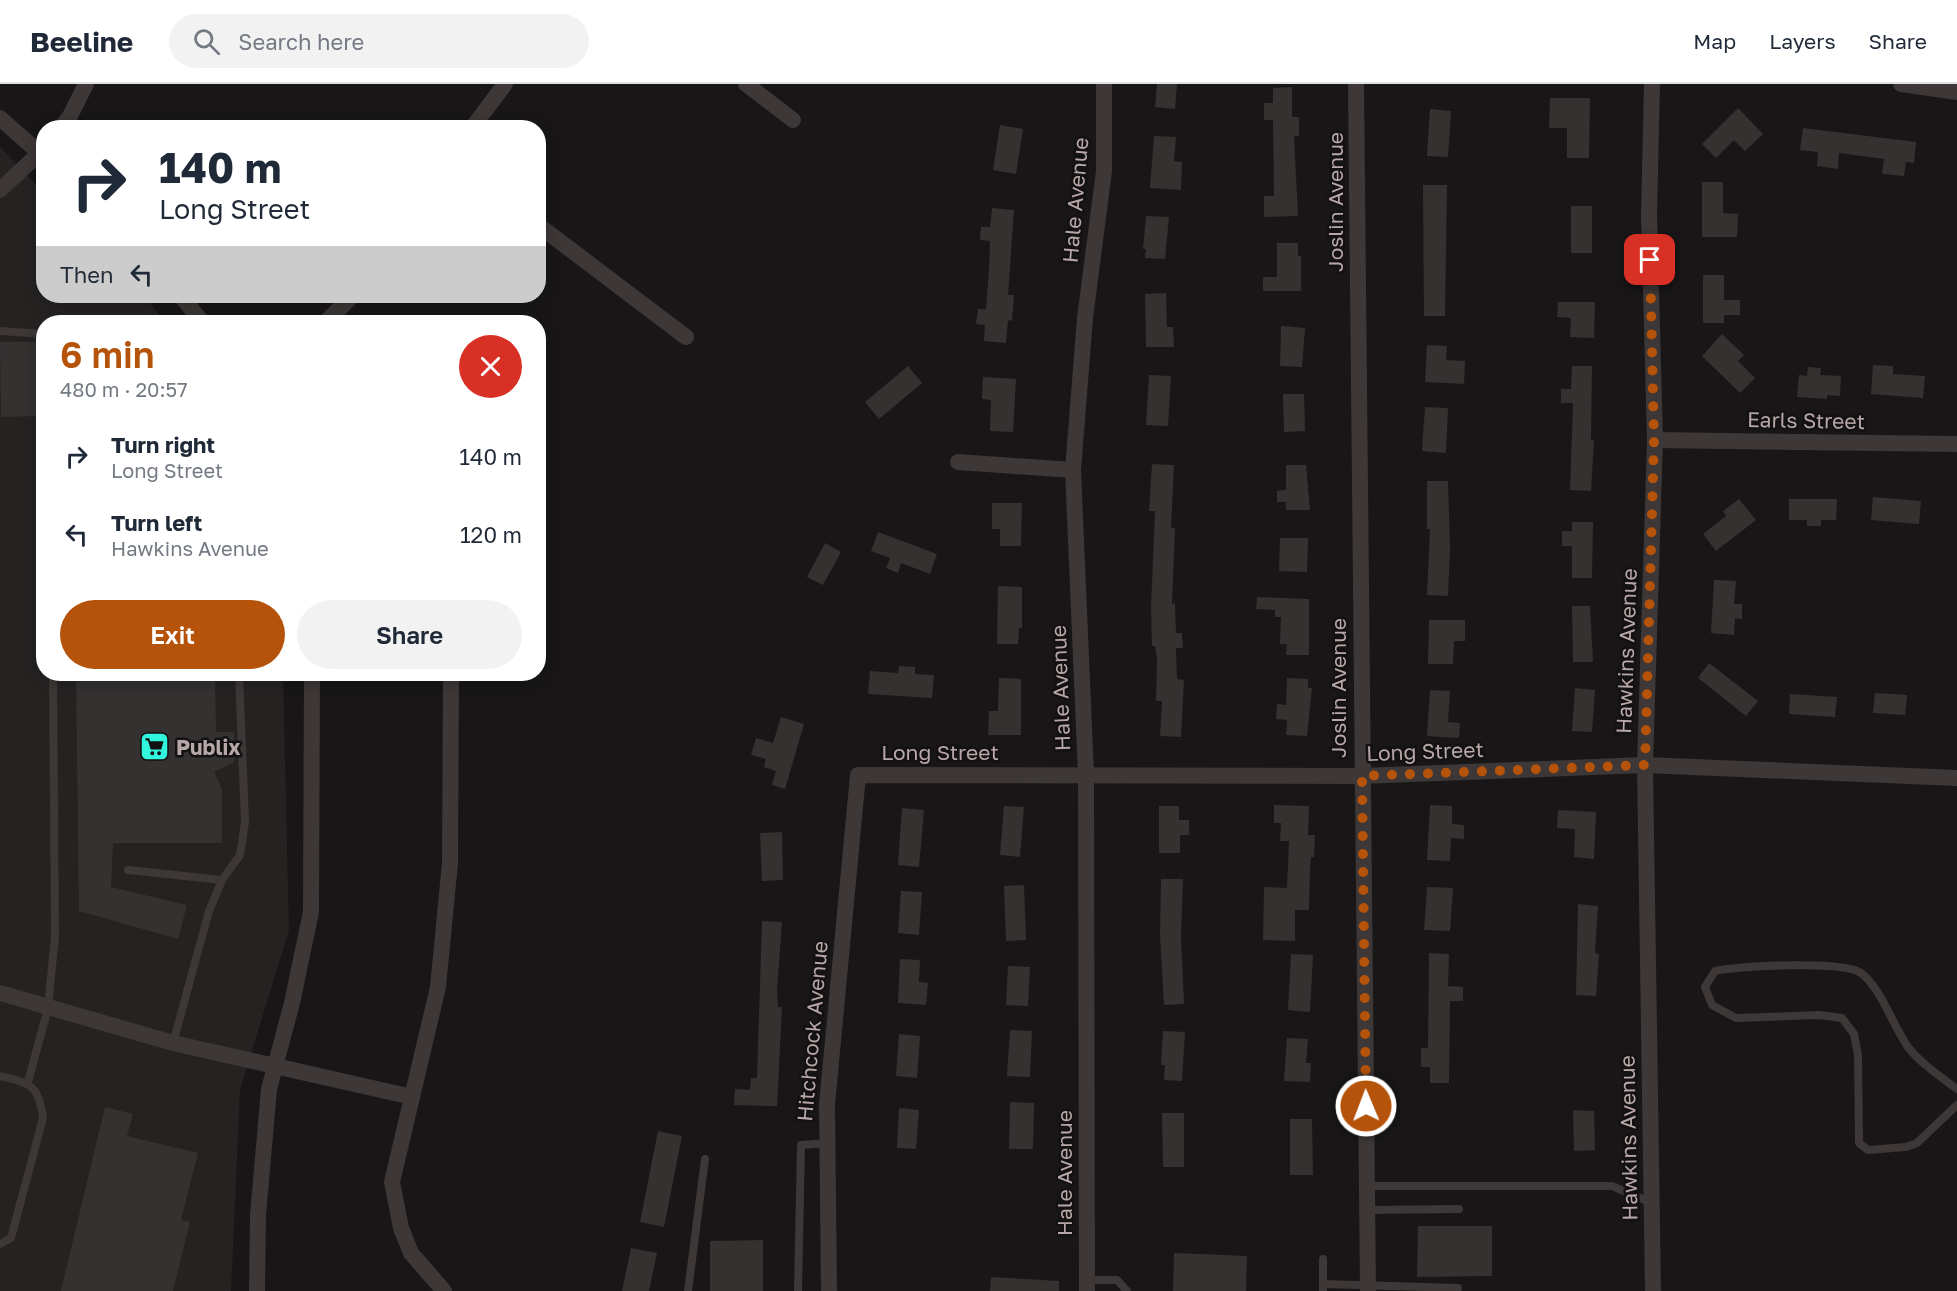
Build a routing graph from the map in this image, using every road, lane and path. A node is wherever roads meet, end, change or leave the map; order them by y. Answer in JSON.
{"nodes":[{"id":1,"x":86,"y":84,"type":"edge"},
{"id":2,"x":505,"y":84,"type":"edge"},
{"id":3,"x":746,"y":84,"type":"edge"},
{"id":4,"x":1104,"y":84,"type":"edge"},
{"id":5,"x":1356,"y":84,"type":"edge"},
{"id":6,"x":1652,"y":84,"type":"edge"},
{"id":7,"x":1901,"y":84,"type":"edge"},
{"id":8,"x":1957,"y":92,"type":"edge"},
{"id":9,"x":0,"y":118,"type":"edge"},
{"id":10,"x":67,"y":120,"type":"edge"},
{"id":11,"x":478,"y":120,"type":"edge"},
{"id":12,"x":793,"y":120,"type":"dead end"},
{"id":13,"x":36,"y":148,"type":"edge"},
{"id":14,"x":36,"y":158,"type":"edge"},
{"id":15,"x":0,"y":190,"type":"edge"},
{"id":16,"x":546,"y":231,"type":"edge"},
{"id":17,"x":187,"y":303,"type":"edge"},
{"id":18,"x":196,"y":315,"type":"edge"},
{"id":19,"x":0,"y":331,"type":"edge"},
{"id":20,"x":36,"y":333,"type":"edge"},
{"id":21,"x":686,"y":337,"type":"dead end"},
{"id":22,"x":1654,"y":440,"type":"junction"},
{"id":23,"x":1957,"y":444,"type":"edge"},
{"id":24,"x":958,"y":462,"type":"dead end"},
{"id":25,"x":1073,"y":470,"type":"junction"},
{"id":26,"x":53,"y":681,"type":"edge"},
{"id":27,"x":239,"y":681,"type":"edge"},
{"id":28,"x":312,"y":681,"type":"edge"},
{"id":29,"x":451,"y":681,"type":"edge"},
{"id":30,"x":1645,"y":765,"type":"junction"},
{"id":31,"x":1086,"y":774,"type":"junction"},
{"id":32,"x":858,"y":775,"type":"joint"},
{"id":33,"x":1362,"y":776,"type":"junction"},
{"id":34,"x":1957,"y":778,"type":"edge"},
{"id":35,"x":128,"y":870,"type":"dead end"},
{"id":36,"x":222,"y":880,"type":"junction"},
{"id":37,"x":0,"y":993,"type":"edge"},
{"id":38,"x":48,"y":1008,"type":"junction"},
{"id":39,"x":172,"y":1043,"type":"junction"},
{"id":40,"x":275,"y":1066,"type":"junction"},
{"id":41,"x":0,"y":1076,"type":"edge"},
{"id":42,"x":28,"y":1082,"type":"junction"},
{"id":43,"x":1957,"y":1089,"type":"edge"},
{"id":44,"x":412,"y":1097,"type":"junction"},
{"id":45,"x":1957,"y":1105,"type":"edge"},
{"id":46,"x":827,"y":1143,"type":"junction"},
{"id":47,"x":705,"y":1159,"type":"dead end"},
{"id":48,"x":1367,"y":1186,"type":"junction"},
{"id":49,"x":1652,"y":1203,"type":"junction"},
{"id":50,"x":1459,"y":1209,"type":"dead end"},
{"id":51,"x":1367,"y":1210,"type":"junction"},
{"id":52,"x":0,"y":1244,"type":"edge"},
{"id":53,"x":1323,"y":1259,"type":"dead end"},
{"id":54,"x":1087,"y":1285,"type":"edge"},
{"id":55,"x":1323,"y":1288,"type":"edge"},
{"id":56,"x":1368,"y":1288,"type":"edge"},
{"id":57,"x":1458,"y":1288,"type":"dead end"},
{"id":58,"x":257,"y":1291,"type":"edge"},
{"id":59,"x":444,"y":1291,"type":"edge"},
{"id":60,"x":688,"y":1291,"type":"edge"},
{"id":61,"x":798,"y":1291,"type":"edge"},
{"id":62,"x":829,"y":1291,"type":"edge"},
{"id":63,"x":1127,"y":1291,"type":"edge"},
{"id":64,"x":1653,"y":1291,"type":"edge"}],
"edges":[{"from":1,"to":10,"type":"street"},
{"from":2,"to":11,"type":"street"},
{"from":3,"to":12,"type":"street"},
{"from":4,"to":25,"type":"street","name":"Hale Avenue"},
{"from":5,"to":33,"type":"street","name":"Joslin Avenue"},
{"from":6,"to":22,"type":"street","name":"Hawkins Avenue"},
{"from":7,"to":8,"type":"street"},
{"from":9,"to":13,"type":"street"},
{"from":14,"to":15,"type":"street"},
{"from":16,"to":21,"type":"street"},
{"from":17,"to":18,"type":"street"},
{"from":19,"to":20,"type":"lane"},
{"from":22,"to":23,"type":"street","name":"Earls Street"},
{"from":22,"to":30,"type":"street","name":"Hawkins Avenue"},
{"from":24,"to":25,"type":"street"},
{"from":25,"to":31,"type":"street","name":"Hale Avenue"},
{"from":26,"to":38,"type":"lane"},
{"from":27,"to":36,"type":"lane"},
{"from":28,"to":40,"type":"street"},
{"from":29,"to":44,"type":"street"},
{"from":30,"to":33,"type":"street","name":"Long Street"},
{"from":30,"to":34,"type":"street","name":"Long Street"},
{"from":30,"to":49,"type":"street","name":"Hawkins Avenue"},
{"from":31,"to":32,"type":"street","name":"Long Street"},
{"from":31,"to":33,"type":"street","name":"Long Street"},
{"from":31,"to":54,"type":"street","name":"Hale Avenue"},
{"from":32,"to":46,"type":"street","name":"Hitchcock Avenue"},
{"from":33,"to":48,"type":"street","name":"Joslin Avenue"},
{"from":35,"to":36,"type":"lane"},
{"from":36,"to":39,"type":"lane"},
{"from":37,"to":38,"type":"street"},
{"from":38,"to":39,"type":"street"},
{"from":38,"to":42,"type":"lane"},
{"from":39,"to":40,"type":"street"},
{"from":40,"to":44,"type":"street"},
{"from":40,"to":58,"type":"street"},
{"from":41,"to":42,"type":"lane"},
{"from":42,"to":52,"type":"lane"},
{"from":43,"to":45,"type":"lane"},
{"from":44,"to":59,"type":"street"},
{"from":46,"to":61,"type":"lane"},
{"from":46,"to":62,"type":"street","name":"Hitchcock Avenue"},
{"from":47,"to":60,"type":"lane"},
{"from":48,"to":49,"type":"lane"},
{"from":48,"to":51,"type":"street","name":"Joslin Avenue"},
{"from":49,"to":64,"type":"street","name":"Hawkins Avenue"},
{"from":50,"to":51,"type":"lane"},
{"from":51,"to":56,"type":"street","name":"Joslin Avenue"},
{"from":53,"to":55,"type":"lane"},
{"from":54,"to":63,"type":"lane"},
{"from":55,"to":56,"type":"lane"},
{"from":56,"to":57,"type":"lane"}]}
